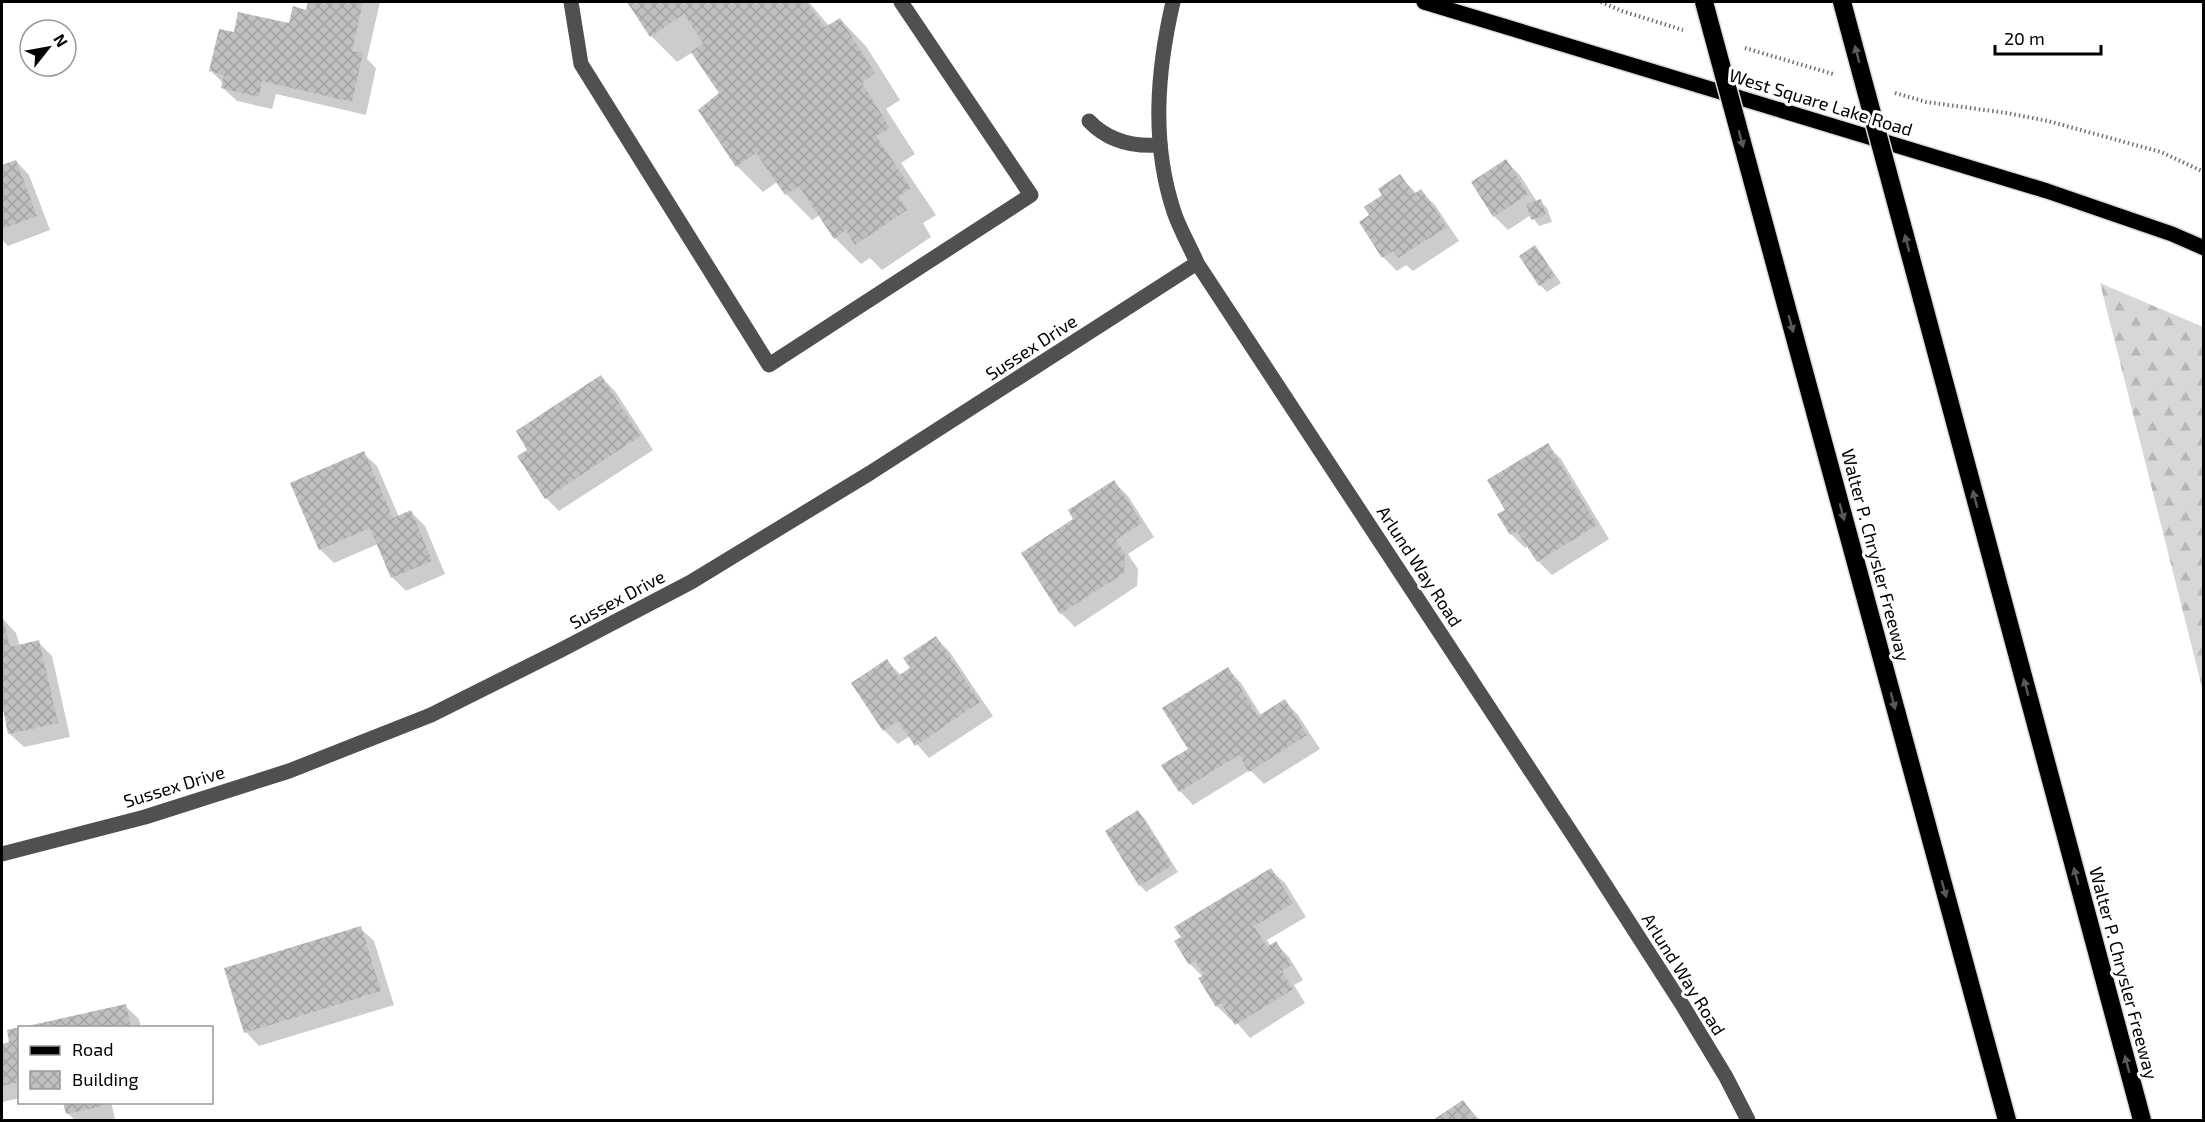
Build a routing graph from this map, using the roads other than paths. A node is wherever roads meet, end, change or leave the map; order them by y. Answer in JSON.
{"nodes":[{"id":1,"x":571,"y":2,"type":"edge"},
{"id":2,"x":902,"y":2,"type":"edge"},
{"id":3,"x":1173,"y":2,"type":"edge"},
{"id":4,"x":1424,"y":2,"type":"edge"},
{"id":5,"x":1704,"y":2,"type":"edge"},
{"id":6,"x":1842,"y":2,"type":"edge"},
{"id":7,"x":1089,"y":120,"type":"dead end"},
{"id":8,"x":1160,"y":144,"type":"junction"},
{"id":9,"x":2204,"y":248,"type":"edge"},
{"id":10,"x":1197,"y":263,"type":"junction"},
{"id":11,"x":2,"y":854,"type":"edge"},
{"id":12,"x":1748,"y":1120,"type":"edge"},
{"id":13,"x":2007,"y":1120,"type":"edge"},
{"id":14,"x":2142,"y":1120,"type":"edge"}],
"edges":[{"from":1,"to":2,"type":"street"},
{"from":3,"to":8,"type":"street","name":"Arlund Way Road"},
{"from":4,"to":9,"type":"main road","name":"West Square Lake Road"},
{"from":5,"to":13,"type":"highway","name":"Walter P. Chrysler Freeway","one_way":true,"bridge":true},
{"from":14,"to":6,"type":"highway","name":"Walter P. Chrysler Freeway","one_way":true,"bridge":true},
{"from":7,"to":8,"type":"street"},
{"from":8,"to":10,"type":"street","name":"Arlund Way Road"},
{"from":10,"to":11,"type":"street","name":"Sussex Drive"},
{"from":10,"to":12,"type":"street","name":"Arlund Way Road"}]}
